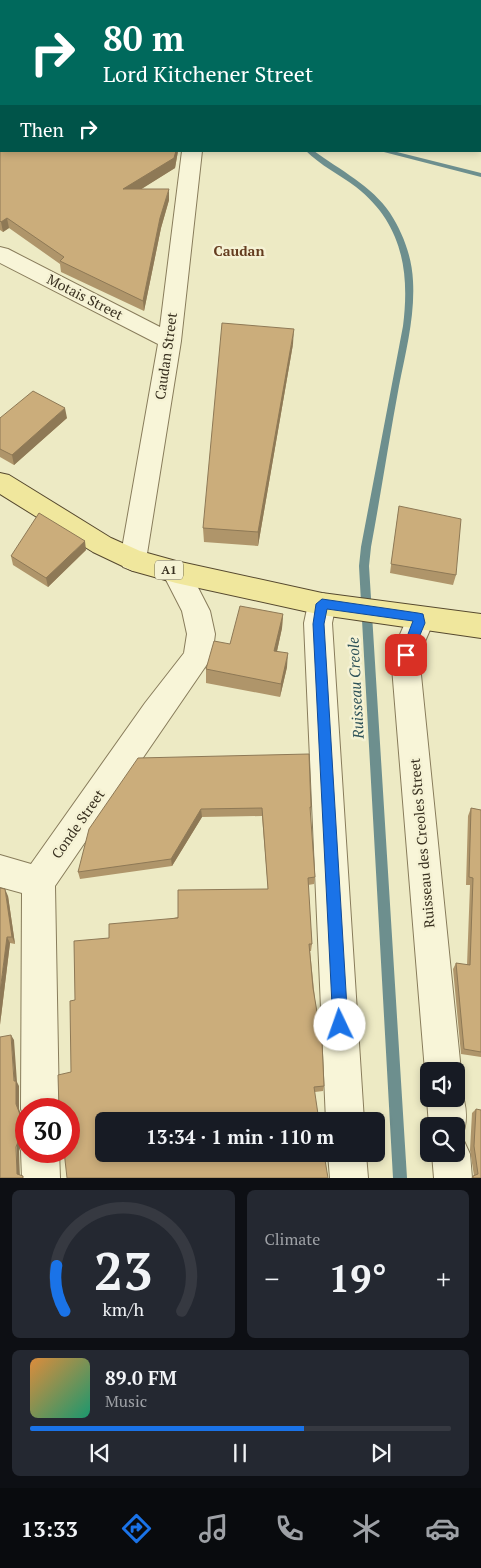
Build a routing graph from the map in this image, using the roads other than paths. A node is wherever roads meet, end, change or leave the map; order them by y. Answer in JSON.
{"nodes":[{"id":1,"x":192,"y":152,"type":"edge"},
{"id":2,"x":0,"y":254,"type":"edge"},
{"id":3,"x":170,"y":341,"type":"junction"},
{"id":4,"x":0,"y":482,"type":"edge"},
{"id":5,"x":133,"y":560,"type":"junction"},
{"id":6,"x":176,"y":572,"type":"junction"},
{"id":7,"x":322,"y":604,"type":"junction"},
{"id":8,"x":411,"y":616,"type":"junction"},
{"id":9,"x":481,"y":626,"type":"edge"},
{"id":10,"x":0,"y":871,"type":"edge"},
{"id":11,"x":38,"y":882,"type":"junction"},
{"id":12,"x":442,"y":1062,"type":"edge"},
{"id":13,"x":40,"y":1098,"type":"edge"},
{"id":14,"x":345,"y":1112,"type":"edge"},
{"id":15,"x":347,"y":1162,"type":"edge"},
{"id":16,"x":452,"y":1162,"type":"edge"},
{"id":17,"x":40,"y":1163,"type":"edge"},
{"id":18,"x":41,"y":1178,"type":"edge"},
{"id":19,"x":348,"y":1178,"type":"edge"},
{"id":20,"x":453,"y":1178,"type":"edge"}],
"edges":[{"from":1,"to":3,"type":"street","name":"Caudan Street"},
{"from":2,"to":3,"type":"street","name":"Motais Street"},
{"from":3,"to":5,"type":"street","name":"Caudan Street"},
{"from":4,"to":5,"type":"main road","number":"A1"},
{"from":5,"to":6,"type":"main road","number":"A1"},
{"from":6,"to":7,"type":"main road","number":"A1"},
{"from":6,"to":11,"type":"street","name":"Conde Street"},
{"from":7,"to":8,"type":"main road","number":"A1"},
{"from":7,"to":14,"type":"street"},
{"from":8,"to":9,"type":"main road","number":"A1"},
{"from":8,"to":12,"type":"street","name":"Ruisseau des Creoles Street"},
{"from":10,"to":11,"type":"street"},
{"from":11,"to":13,"type":"street"},
{"from":15,"to":19,"type":"street"},
{"from":16,"to":20,"type":"street"},
{"from":17,"to":18,"type":"street"}]}
